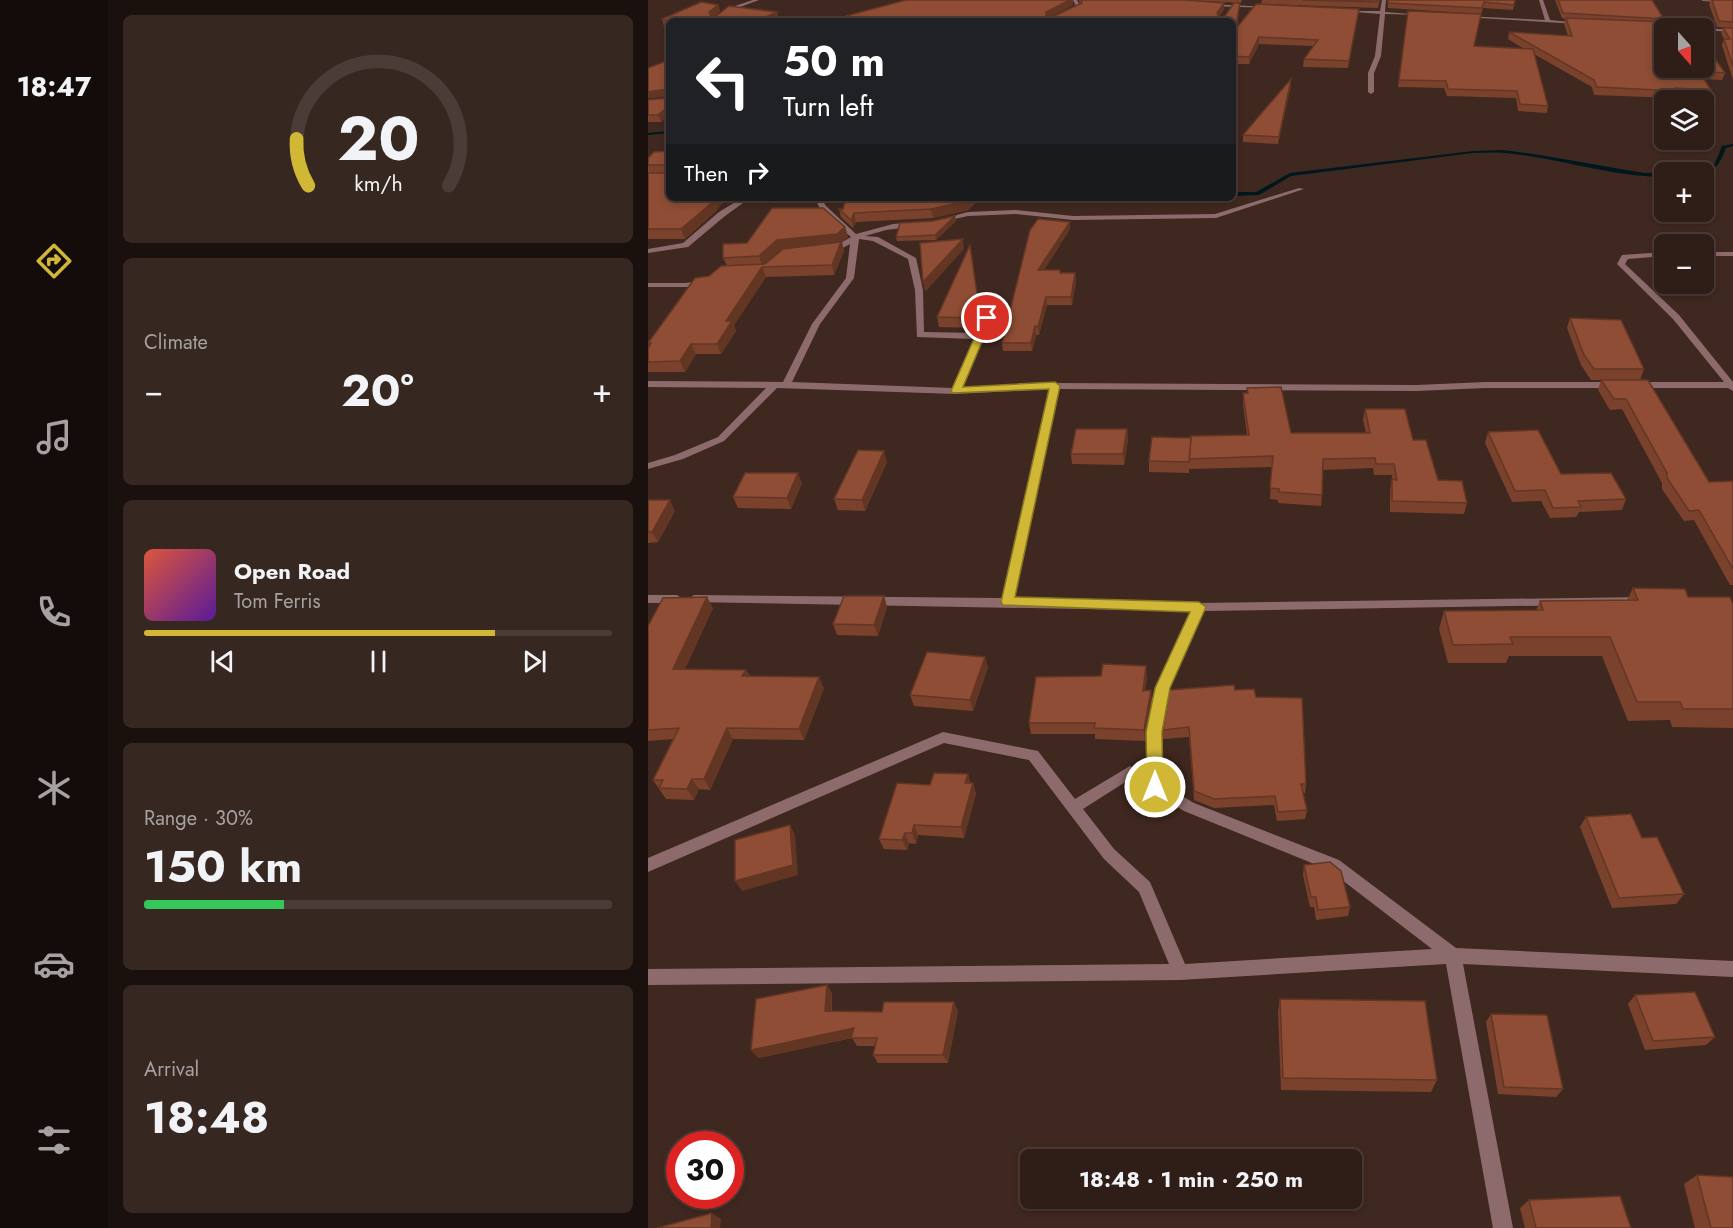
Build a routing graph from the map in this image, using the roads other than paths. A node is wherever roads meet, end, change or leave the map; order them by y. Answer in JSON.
{"nodes":[{"id":1,"x":757,"y":0,"type":"edge"},
{"id":2,"x":1075,"y":0,"type":"edge"},
{"id":3,"x":1253,"y":0,"type":"edge"},
{"id":4,"x":1384,"y":0,"type":"edge"},
{"id":5,"x":1541,"y":0,"type":"edge"},
{"id":6,"x":1704,"y":0,"type":"edge"},
{"id":7,"x":1733,"y":2,"type":"edge"},
{"id":8,"x":1207,"y":5,"type":"edge"},
{"id":9,"x":1231,"y":6,"type":"junction"},
{"id":10,"x":1238,"y":6,"type":"junction"},
{"id":11,"x":1282,"y":9,"type":"edge"},
{"id":12,"x":1338,"y":11,"type":"edge"},
{"id":13,"x":1383,"y":13,"type":"junction"},
{"id":14,"x":1226,"y":14,"type":"edge"},
{"id":15,"x":1430,"y":15,"type":"edge"},
{"id":16,"x":1454,"y":16,"type":"edge"},
{"id":17,"x":717,"y":18,"type":"edge"},
{"id":18,"x":1056,"y":18,"type":"edge"},
{"id":19,"x":1548,"y":21,"type":"junction"},
{"id":20,"x":1581,"y":23,"type":"edge"},
{"id":21,"x":1649,"y":26,"type":"edge"},
{"id":22,"x":1654,"y":26,"type":"edge"},
{"id":23,"x":1714,"y":30,"type":"edge"},
{"id":24,"x":1733,"y":31,"type":"edge"},
{"id":25,"x":1371,"y":92,"type":"dead end"},
{"id":26,"x":1301,"y":189,"type":"dead end"},
{"id":27,"x":742,"y":201,"type":"edge"},
{"id":28,"x":820,"y":201,"type":"edge"},
{"id":29,"x":933,"y":222,"type":"edge"},
{"id":30,"x":922,"y":223,"type":"edge"},
{"id":31,"x":855,"y":237,"type":"junction"},
{"id":32,"x":648,"y":251,"type":"edge"},
{"id":33,"x":820,"y":251,"type":"edge"},
{"id":34,"x":1654,"y":254,"type":"edge"},
{"id":35,"x":1714,"y":254,"type":"edge"},
{"id":36,"x":1733,"y":254,"type":"edge"},
{"id":37,"x":717,"y":277,"type":"edge"},
{"id":38,"x":648,"y":285,"type":"edge"},
{"id":39,"x":987,"y":318,"type":"dead end"},
{"id":40,"x":979,"y":336,"type":"junction"},
{"id":41,"x":648,"y":384,"type":"edge"},
{"id":42,"x":774,"y":385,"type":"junction"},
{"id":43,"x":786,"y":385,"type":"junction"},
{"id":44,"x":1055,"y":386,"type":"junction"},
{"id":45,"x":1732,"y":386,"type":"edge"},
{"id":46,"x":956,"y":391,"type":"junction"},
{"id":47,"x":648,"y":466,"type":"edge"},
{"id":48,"x":648,"y":599,"type":"edge"},
{"id":49,"x":1654,"y":600,"type":"edge"},
{"id":50,"x":1007,"y":602,"type":"junction"},
{"id":51,"x":1199,"y":607,"type":"junction"},
{"id":52,"x":1155,"y":787,"type":"junction"},
{"id":53,"x":1073,"y":808,"type":"junction"},
{"id":54,"x":648,"y":865,"type":"edge"},
{"id":55,"x":1453,"y":956,"type":"junction"},
{"id":56,"x":1733,"y":969,"type":"edge"},
{"id":57,"x":1180,"y":972,"type":"junction"},
{"id":58,"x":648,"y":977,"type":"edge"},
{"id":59,"x":1503,"y":1228,"type":"edge"}],
"edges":[{"from":1,"to":17,"type":"street"},
{"from":2,"to":18,"type":"street"},
{"from":3,"to":10,"type":"street"},
{"from":4,"to":13,"type":"street"},
{"from":5,"to":19,"type":"street"},
{"from":6,"to":7,"type":"street"},
{"from":8,"to":9,"type":"street"},
{"from":9,"to":10,"type":"street"},
{"from":9,"to":14,"type":"street"},
{"from":10,"to":11,"type":"street"},
{"from":12,"to":13,"type":"street"},
{"from":13,"to":15,"type":"street"},
{"from":13,"to":25,"type":"street"},
{"from":16,"to":19,"type":"street"},
{"from":19,"to":20,"type":"street"},
{"from":21,"to":22,"type":"street"},
{"from":23,"to":24,"type":"street"},
{"from":26,"to":29,"type":"street"},
{"from":27,"to":32,"type":"street"},
{"from":28,"to":31,"type":"street"},
{"from":30,"to":31,"type":"street"},
{"from":31,"to":33,"type":"street"},
{"from":31,"to":40,"type":"street"},
{"from":31,"to":43,"type":"street"},
{"from":34,"to":45,"type":"street"},
{"from":35,"to":36,"type":"street"},
{"from":37,"to":38,"type":"street"},
{"from":39,"to":40,"type":"street"},
{"from":40,"to":46,"type":"street"},
{"from":41,"to":42,"type":"street"},
{"from":42,"to":43,"type":"street"},
{"from":42,"to":47,"type":"street"},
{"from":43,"to":46,"type":"street"},
{"from":44,"to":45,"type":"street"},
{"from":44,"to":46,"type":"street"},
{"from":44,"to":50,"type":"street"},
{"from":48,"to":50,"type":"street"},
{"from":49,"to":51,"type":"street"},
{"from":50,"to":51,"type":"street"},
{"from":51,"to":52,"type":"street"},
{"from":52,"to":53,"type":"street"},
{"from":52,"to":55,"type":"street"},
{"from":53,"to":54,"type":"street"},
{"from":53,"to":57,"type":"street"},
{"from":55,"to":56,"type":"street"},
{"from":55,"to":57,"type":"street"},
{"from":55,"to":59,"type":"street"},
{"from":57,"to":58,"type":"street"}]}
